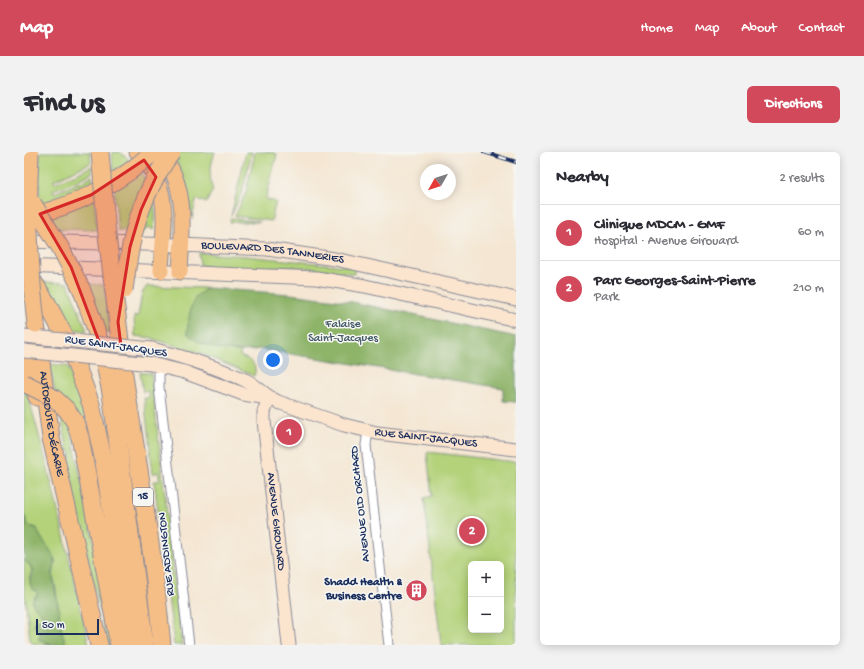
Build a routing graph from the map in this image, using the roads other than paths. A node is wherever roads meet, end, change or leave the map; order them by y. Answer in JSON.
{"nodes":[{"id":1,"x":30,"y":152,"type":"edge"},
{"id":2,"x":100,"y":152,"type":"edge"},
{"id":3,"x":137,"y":152,"type":"edge"},
{"id":4,"x":154,"y":152,"type":"edge"},
{"id":5,"x":161,"y":152,"type":"edge"},
{"id":6,"x":172,"y":152,"type":"edge"},
{"id":7,"x":27,"y":204,"type":"edge"},
{"id":8,"x":24,"y":241,"type":"edge"},
{"id":9,"x":162,"y":244,"type":"junction"},
{"id":10,"x":181,"y":245,"type":"junction"},
{"id":11,"x":24,"y":267,"type":"edge"},
{"id":12,"x":161,"y":271,"type":"junction"},
{"id":13,"x":180,"y":272,"type":"junction"},
{"id":14,"x":119,"y":291,"type":"junction"},
{"id":15,"x":516,"y":299,"type":"edge"},
{"id":16,"x":516,"y":320,"type":"edge"},
{"id":17,"x":30,"y":330,"type":"edge"},
{"id":18,"x":24,"y":351,"type":"edge"},
{"id":19,"x":24,"y":360,"type":"edge"},
{"id":20,"x":156,"y":365,"type":"junction"},
{"id":21,"x":24,"y":382,"type":"edge"},
{"id":22,"x":269,"y":398,"type":"junction"},
{"id":23,"x":368,"y":431,"type":"junction"},
{"id":24,"x":51,"y":438,"type":"junction"},
{"id":25,"x":516,"y":449,"type":"edge"},
{"id":26,"x":159,"y":615,"type":"junction"},
{"id":27,"x":99,"y":645,"type":"edge"},
{"id":28,"x":119,"y":645,"type":"edge"},
{"id":29,"x":131,"y":645,"type":"edge"},
{"id":30,"x":145,"y":645,"type":"edge"},
{"id":31,"x":162,"y":645,"type":"edge"},
{"id":32,"x":166,"y":645,"type":"edge"},
{"id":33,"x":189,"y":645,"type":"edge"},
{"id":34,"x":290,"y":645,"type":"edge"},
{"id":35,"x":389,"y":645,"type":"edge"}],
"edges":[{"from":1,"to":17,"type":"highway","name":"AUTOROUTE DÉCARIE","bridge":true},
{"from":2,"to":14,"type":"highway","number":"15","bridge":true},
{"from":3,"to":9,"type":"highway"},
{"from":4,"to":7,"type":"highway","bridge":true},
{"from":5,"to":10,"type":"highway"},
{"from":6,"to":14,"type":"highway","bridge":true},
{"from":7,"to":30,"type":"highway","bridge":true},
{"from":8,"to":9,"type":"main road","name":"BOULEVARD DES TANNERIES"},
{"from":9,"to":10,"type":"main road","name":"BOULEVARD DES TANNERIES"},
{"from":9,"to":12,"type":"highway"},
{"from":10,"to":13,"type":"highway"},
{"from":10,"to":15,"type":"main road","name":"BOULEVARD DES TANNERIES"},
{"from":11,"to":12,"type":"main road","name":"BOULEVARD DES TANNERIES"},
{"from":11,"to":29,"type":"highway","bridge":true},
{"from":12,"to":13,"type":"main road","name":"BOULEVARD DES TANNERIES"},
{"from":13,"to":16,"type":"main road","name":"BOULEVARD DES TANNERIES"},
{"from":14,"to":26,"type":"highway","number":"15"},
{"from":17,"to":22,"type":"main road","name":"RUE SAINT-JACQUES","bridge":true},
{"from":17,"to":24,"type":"highway","name":"AUTOROUTE DÉCARIE"},
{"from":18,"to":20,"type":"main road","name":"RUE SAINT-JACQUES","bridge":true},
{"from":19,"to":24,"type":"highway"},
{"from":20,"to":22,"type":"main road","name":"RUE SAINT-JACQUES"},
{"from":20,"to":33,"type":"street","name":"RUE ADDINGTON"},
{"from":21,"to":28,"type":"highway","bridge":true},
{"from":22,"to":23,"type":"main road","name":"RUE SAINT-JACQUES"},
{"from":22,"to":34,"type":"main road","name":"AVENUE GIROUARD"},
{"from":23,"to":25,"type":"main road","name":"RUE SAINT-JACQUES"},
{"from":23,"to":35,"type":"street","name":"AVENUE OLD ORCHARD"},
{"from":24,"to":27,"type":"highway","name":"AUTOROUTE DÉCARIE"},
{"from":26,"to":31,"type":"highway","number":"15"},
{"from":26,"to":32,"type":"highway"}]}
